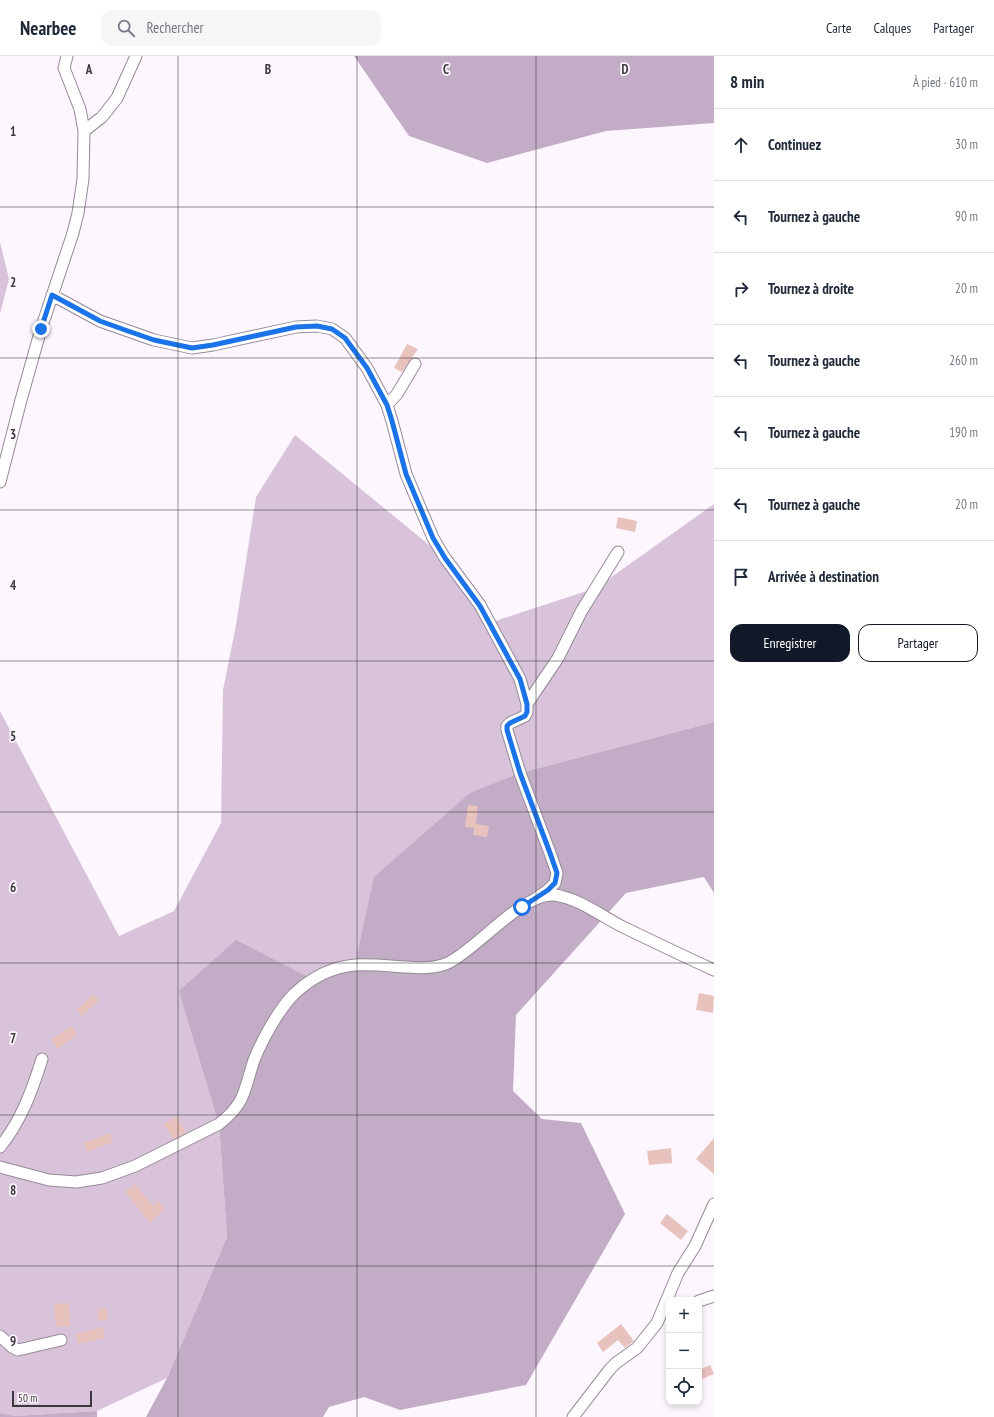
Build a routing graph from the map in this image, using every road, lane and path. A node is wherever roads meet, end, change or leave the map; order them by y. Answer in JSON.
{"nodes":[{"id":1,"x":67,"y":56,"type":"edge"},
{"id":2,"x":136,"y":56,"type":"edge"},
{"id":3,"x":84,"y":131,"type":"junction"},
{"id":4,"x":52,"y":295,"type":"junction"},
{"id":5,"x":415,"y":364,"type":"dead end"},
{"id":6,"x":387,"y":405,"type":"junction"},
{"id":7,"x":0,"y":482,"type":"edge"},
{"id":8,"x":618,"y":552,"type":"dead end"},
{"id":9,"x":527,"y":704,"type":"junction"},
{"id":10,"x":534,"y":899,"type":"junction"},
{"id":11,"x":714,"y":970,"type":"edge"},
{"id":12,"x":42,"y":1059,"type":"dead end"},
{"id":13,"x":0,"y":1147,"type":"edge"},
{"id":14,"x":0,"y":1167,"type":"edge"},
{"id":15,"x":714,"y":1204,"type":"edge"},
{"id":16,"x":714,"y":1296,"type":"edge"},
{"id":17,"x":702,"y":1300,"type":"edge"},
{"id":18,"x":665,"y":1314,"type":"edge"},
{"id":19,"x":0,"y":1336,"type":"edge"},
{"id":20,"x":61,"y":1340,"type":"dead end"},
{"id":21,"x":573,"y":1417,"type":"edge"}],
"edges":[{"from":1,"to":3,"type":"street"},
{"from":2,"to":3,"type":"street"},
{"from":3,"to":4,"type":"street"},
{"from":4,"to":6,"type":"street"},
{"from":4,"to":7,"type":"street"},
{"from":5,"to":6,"type":"street"},
{"from":6,"to":9,"type":"street"},
{"from":8,"to":9,"type":"street"},
{"from":9,"to":10,"type":"street"},
{"from":10,"to":11,"type":"street"},
{"from":10,"to":14,"type":"street"},
{"from":12,"to":13,"type":"street"},
{"from":15,"to":18,"type":"street"},
{"from":16,"to":17,"type":"street"},
{"from":18,"to":21,"type":"street"},
{"from":19,"to":20,"type":"street"}]}
